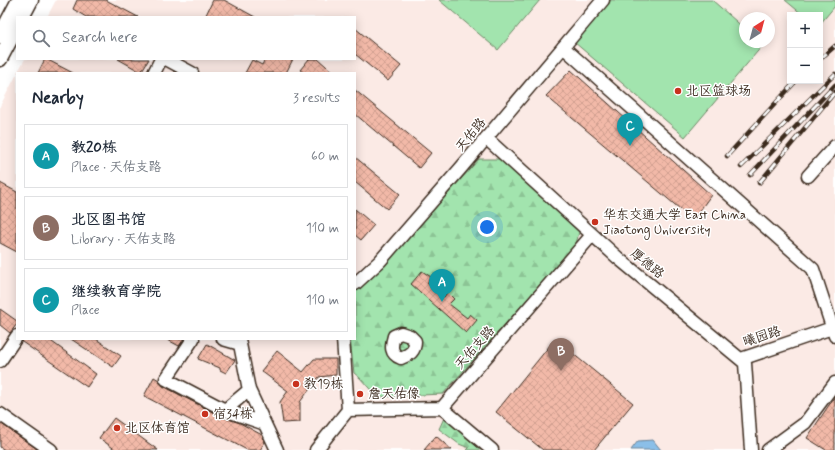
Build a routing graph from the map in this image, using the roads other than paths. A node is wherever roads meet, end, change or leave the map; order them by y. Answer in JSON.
{"nodes":[{"id":1,"x":19,"y":0,"type":"edge"},
{"id":2,"x":31,"y":0,"type":"edge"},
{"id":3,"x":603,"y":0,"type":"edge"},
{"id":4,"x":23,"y":16,"type":"edge"},
{"id":5,"x":16,"y":29,"type":"edge"},
{"id":6,"x":0,"y":36,"type":"edge"},
{"id":7,"x":563,"y":47,"type":"junction"},
{"id":8,"x":0,"y":59,"type":"edge"},
{"id":9,"x":160,"y":60,"type":"edge"},
{"id":10,"x":168,"y":60,"type":"edge"},
{"id":11,"x":154,"y":72,"type":"edge"},
{"id":12,"x":190,"y":72,"type":"edge"},
{"id":13,"x":486,"y":138,"type":"junction"},
{"id":14,"x":835,"y":146,"type":"edge"},
{"id":15,"x":808,"y":176,"type":"dead end"},
{"id":16,"x":592,"y":235,"type":"junction"},
{"id":17,"x":356,"y":283,"type":"edge"},
{"id":18,"x":834,"y":330,"type":"edge"},
{"id":19,"x":16,"y":337,"type":"edge"},
{"id":20,"x":192,"y":340,"type":"edge"},
{"id":21,"x":229,"y":340,"type":"edge"},
{"id":22,"x":342,"y":340,"type":"edge"},
{"id":23,"x":239,"y":342,"type":"edge"},
{"id":24,"x":741,"y":359,"type":"junction"},
{"id":25,"x":0,"y":361,"type":"edge"},
{"id":26,"x":835,"y":383,"type":"edge"},
{"id":27,"x":249,"y":390,"type":"junction"},
{"id":28,"x":442,"y":408,"type":"junction"},
{"id":29,"x":225,"y":410,"type":"junction"},
{"id":30,"x":348,"y":410,"type":"junction"},
{"id":31,"x":0,"y":414,"type":"edge"},
{"id":32,"x":265,"y":424,"type":"junction"},
{"id":33,"x":51,"y":450,"type":"edge"},
{"id":34,"x":277,"y":450,"type":"edge"},
{"id":35,"x":316,"y":450,"type":"edge"},
{"id":36,"x":492,"y":450,"type":"edge"},
{"id":37,"x":751,"y":450,"type":"edge"},
{"id":38,"x":768,"y":450,"type":"edge"}],
"edges":[{"from":1,"to":6,"type":"street"},
{"from":2,"to":4,"type":"street"},
{"from":3,"to":7,"type":"street","name":"天佑路"},
{"from":5,"to":8,"type":"street"},
{"from":7,"to":13,"type":"street","name":"天佑路"},
{"from":7,"to":18,"type":"street"},
{"from":9,"to":11,"type":"street"},
{"from":10,"to":12,"type":"street"},
{"from":13,"to":16,"type":"street","name":"厚德路"},
{"from":13,"to":17,"type":"street","name":"天佑路"},
{"from":14,"to":15,"type":"street"},
{"from":16,"to":24,"type":"street","name":"厚德路"},
{"from":16,"to":28,"type":"street","name":"天佑支路"},
{"from":18,"to":24,"type":"street","name":"曦园路"},
{"from":19,"to":25,"type":"street"},
{"from":20,"to":29,"type":"street"},
{"from":21,"to":23,"type":"street"},
{"from":22,"to":30,"type":"street"},
{"from":23,"to":27,"type":"street"},
{"from":24,"to":37,"type":"street","name":"曦园路"},
{"from":26,"to":38,"type":"street"},
{"from":27,"to":29,"type":"street"},
{"from":27,"to":32,"type":"street"},
{"from":28,"to":30,"type":"street"},
{"from":28,"to":36,"type":"street"},
{"from":29,"to":32,"type":"street"},
{"from":30,"to":35,"type":"street"},
{"from":31,"to":33,"type":"street"},
{"from":32,"to":34,"type":"street"}]}
